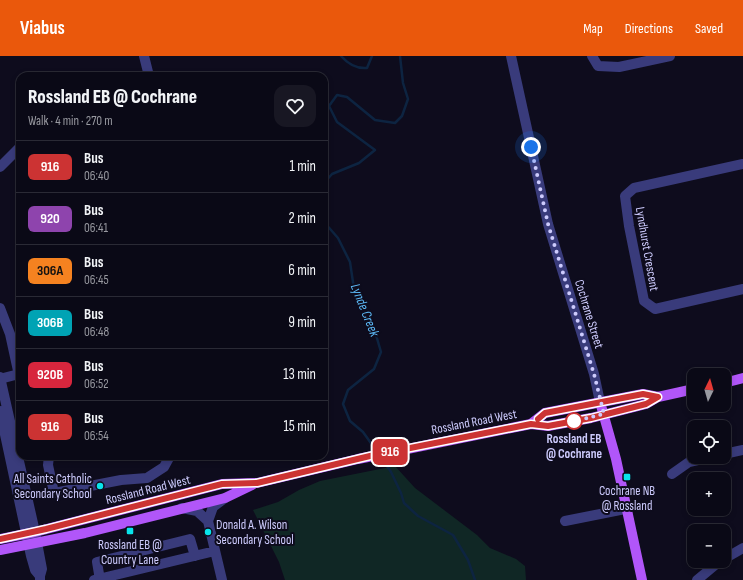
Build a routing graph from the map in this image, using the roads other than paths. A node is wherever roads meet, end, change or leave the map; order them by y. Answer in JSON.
{"nodes":[{"id":1,"x":144,"y":56,"type":"edge"},
{"id":2,"x":511,"y":56,"type":"edge"},
{"id":3,"x":592,"y":56,"type":"edge"},
{"id":4,"x":670,"y":56,"type":"edge"},
{"id":5,"x":148,"y":72,"type":"edge"},
{"id":6,"x":16,"y":151,"type":"edge"},
{"id":7,"x":743,"y":164,"type":"edge"},
{"id":8,"x":0,"y":167,"type":"edge"},
{"id":9,"x":743,"y":289,"type":"edge"},
{"id":10,"x":0,"y":308,"type":"edge"},
{"id":11,"x":16,"y":342,"type":"edge"},
{"id":12,"x":16,"y":377,"type":"edge"},
{"id":13,"x":0,"y":378,"type":"edge"},
{"id":14,"x":743,"y":378,"type":"edge"},
{"id":15,"x":731,"y":381,"type":"edge"},
{"id":16,"x":687,"y":391,"type":"edge"},
{"id":17,"x":658,"y":397,"type":"junction"},
{"id":18,"x":600,"y":402,"type":"junction"},
{"id":19,"x":0,"y":411,"type":"edge"},
{"id":20,"x":604,"y":414,"type":"junction"},
{"id":21,"x":531,"y":424,"type":"junction"},
{"id":22,"x":16,"y":435,"type":"edge"},
{"id":23,"x":743,"y":450,"type":"edge"},
{"id":24,"x":731,"y":453,"type":"edge"},
{"id":25,"x":20,"y":460,"type":"edge"},
{"id":26,"x":49,"y":460,"type":"edge"},
{"id":27,"x":168,"y":460,"type":"edge"},
{"id":28,"x":687,"y":463,"type":"edge"},
{"id":29,"x":672,"y":474,"type":"dead end"},
{"id":30,"x":257,"y":483,"type":"junction"},
{"id":31,"x":225,"y":498,"type":"junction"},
{"id":32,"x":182,"y":508,"type":"junction"},
{"id":33,"x":626,"y":509,"type":"junction"},
{"id":34,"x":208,"y":521,"type":"junction"},
{"id":35,"x":565,"y":521,"type":"dead end"},
{"id":36,"x":31,"y":533,"type":"junction"},
{"id":37,"x":0,"y":540,"type":"edge"},
{"id":38,"x":33,"y":544,"type":"junction"},
{"id":39,"x":743,"y":548,"type":"edge"},
{"id":40,"x":0,"y":550,"type":"edge"},
{"id":41,"x":215,"y":551,"type":"junction"},
{"id":42,"x":731,"y":554,"type":"edge"},
{"id":43,"x":194,"y":556,"type":"junction"},
{"id":44,"x":712,"y":568,"type":"edge"},
{"id":45,"x":40,"y":578,"type":"edge"},
{"id":46,"x":98,"y":580,"type":"edge"},
{"id":47,"x":222,"y":580,"type":"edge"},
{"id":48,"x":642,"y":580,"type":"edge"},
{"id":49,"x":697,"y":580,"type":"edge"}],
"edges":[{"from":1,"to":5,"type":"street"},
{"from":2,"to":18,"type":"street","name":"Cochrane Street"},
{"from":3,"to":4,"type":"street"},
{"from":6,"to":8,"type":"street"},
{"from":7,"to":9,"type":"street","name":"Lyndhurst Crescent"},
{"from":10,"to":11,"type":"street"},
{"from":12,"to":13,"type":"street"},
{"from":13,"to":22,"type":"street"},
{"from":14,"to":15,"type":"main road"},
{"from":16,"to":17,"type":"main road","name":"Rossland Road West"},
{"from":17,"to":18,"type":"main road","name":"Rossland Road West"},
{"from":17,"to":20,"type":"main road","name":"Rossland Road West"},
{"from":18,"to":20,"type":"main road","name":"Cochrane Street"},
{"from":18,"to":21,"type":"main road","name":"Rossland Road West"},
{"from":19,"to":36,"type":"street"},
{"from":20,"to":21,"type":"main road","name":"Rossland Road West"},
{"from":20,"to":33,"type":"main road","name":"Cochrane Street"},
{"from":21,"to":30,"type":"main road","name":"Rossland Road West"},
{"from":23,"to":24,"type":"street"},
{"from":25,"to":36,"type":"street"},
{"from":26,"to":27,"type":"street"},
{"from":28,"to":29,"type":"street"},
{"from":30,"to":31,"type":"main road","name":"Rossland Road West"},
{"from":30,"to":36,"type":"main road","name":"Rossland Road West"},
{"from":31,"to":32,"type":"main road","name":"Rossland Road West"},
{"from":31,"to":34,"type":"street"},
{"from":32,"to":34,"type":"street"},
{"from":32,"to":38,"type":"main road","name":"Rossland Road West"},
{"from":33,"to":35,"type":"street"},
{"from":33,"to":48,"type":"main road","name":"Cochrane Street"},
{"from":34,"to":41,"type":"street"},
{"from":36,"to":37,"type":"main road","name":"Rossland Road West"},
{"from":36,"to":38,"type":"street"},
{"from":38,"to":40,"type":"main road","name":"Rossland Road West"},
{"from":38,"to":45,"type":"street"},
{"from":39,"to":42,"type":"street"},
{"from":41,"to":43,"type":"street"},
{"from":41,"to":47,"type":"street"},
{"from":43,"to":46,"type":"street"},
{"from":43,"to":46,"type":"street"},
{"from":44,"to":49,"type":"street"}]}
